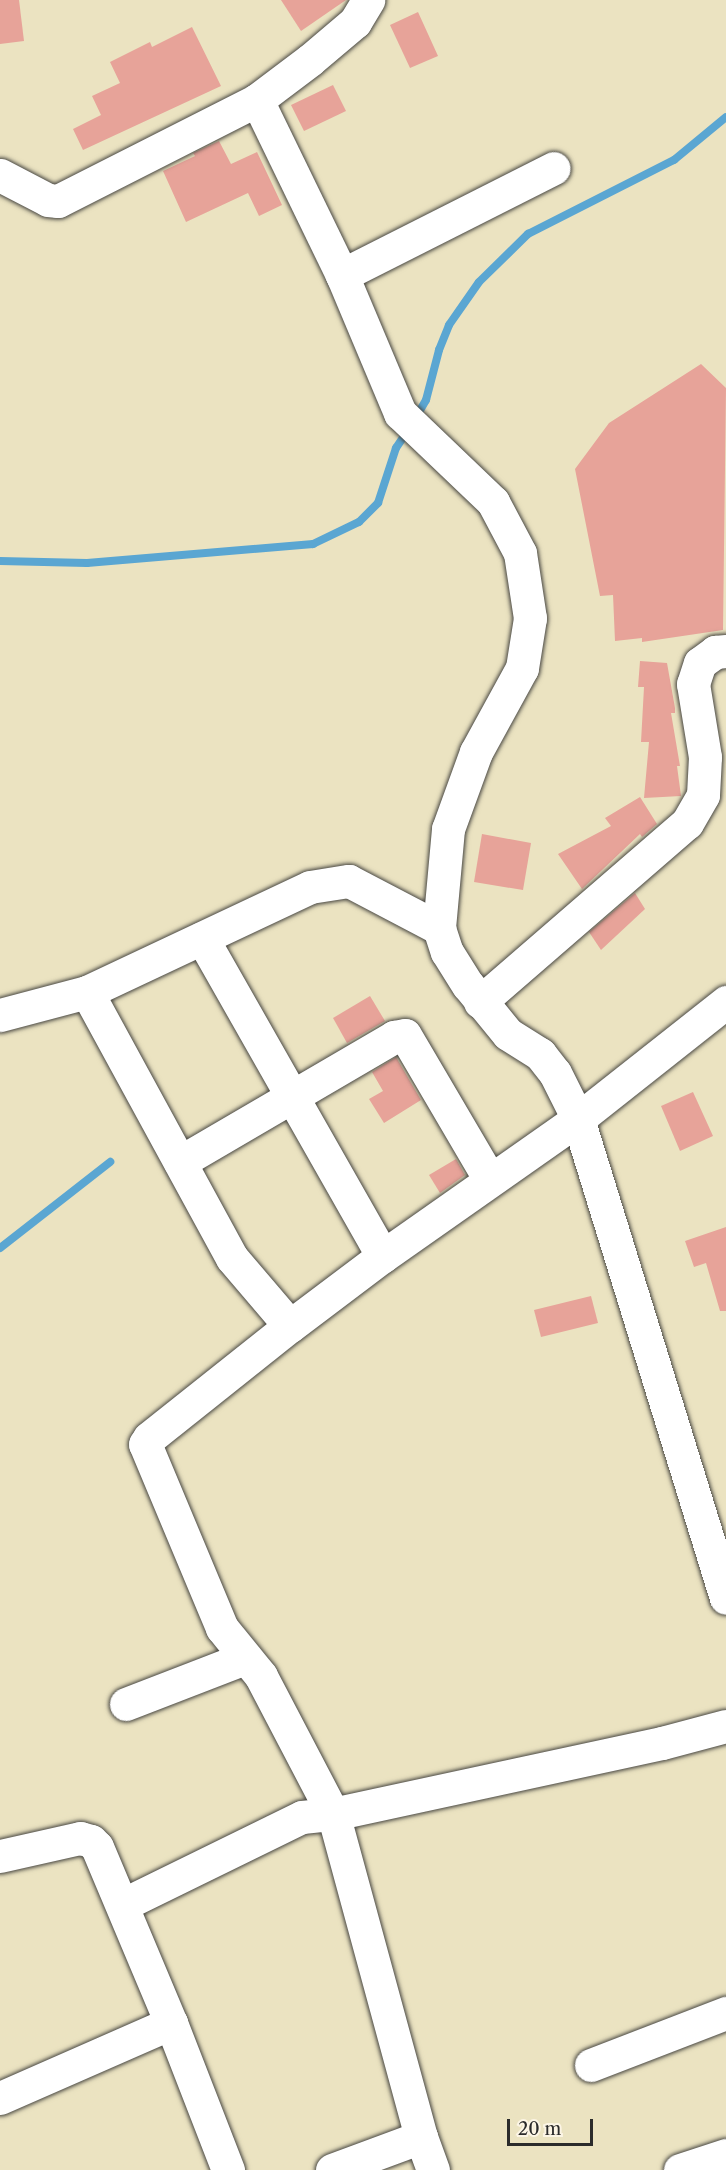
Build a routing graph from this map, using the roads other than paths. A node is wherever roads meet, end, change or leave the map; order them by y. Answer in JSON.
{"nodes":[{"id":1,"x":368,"y":0,"type":"edge"},
{"id":2,"x":257,"y":100,"type":"junction"},
{"id":3,"x":554,"y":168,"type":"dead end"},
{"id":4,"x":0,"y":175,"type":"edge"},
{"id":5,"x":342,"y":275,"type":"junction"},
{"id":6,"x":726,"y":651,"type":"edge"},
{"id":7,"x":439,"y":928,"type":"junction"},
{"id":8,"x":202,"y":938,"type":"junction"},
{"id":9,"x":87,"y":992,"type":"junction"},
{"id":10,"x":480,"y":1002,"type":"junction"},
{"id":11,"x":726,"y":1002,"type":"edge"},
{"id":12,"x":0,"y":1015,"type":"edge"},
{"id":13,"x":293,"y":1098,"type":"junction"},
{"id":14,"x":578,"y":1119,"type":"junction"},
{"id":15,"x":180,"y":1162,"type":"junction"},
{"id":16,"x":489,"y":1180,"type":"junction"},
{"id":17,"x":383,"y":1256,"type":"junction"},
{"id":18,"x":290,"y":1326,"type":"junction"},
{"id":19,"x":726,"y":1598,"type":"edge"},
{"id":20,"x":245,"y":1658,"type":"junction"},
{"id":21,"x":126,"y":1704,"type":"dead end"},
{"id":22,"x":726,"y":1726,"type":"edge"},
{"id":23,"x":333,"y":1814,"type":"junction"},
{"id":24,"x":0,"y":1856,"type":"edge"},
{"id":25,"x":122,"y":1905,"type":"junction"},
{"id":26,"x":726,"y":2013,"type":"edge"},
{"id":27,"x":171,"y":2023,"type":"junction"},
{"id":28,"x":591,"y":2065,"type":"dead end"},
{"id":29,"x":0,"y":2098,"type":"edge"},
{"id":30,"x":421,"y":2137,"type":"junction"},
{"id":31,"x":726,"y":2155,"type":"edge"},
{"id":32,"x":228,"y":2170,"type":"edge"},
{"id":33,"x":332,"y":2170,"type":"edge"},
{"id":34,"x":433,"y":2170,"type":"edge"},
{"id":35,"x":680,"y":2170,"type":"edge"}],
"edges":[{"from":1,"to":2,"type":"street"},
{"from":2,"to":4,"type":"street"},
{"from":2,"to":5,"type":"street"},
{"from":3,"to":5,"type":"street"},
{"from":5,"to":7,"type":"street"},
{"from":6,"to":10,"type":"street"},
{"from":7,"to":8,"type":"street"},
{"from":7,"to":10,"type":"street"},
{"from":8,"to":9,"type":"street"},
{"from":8,"to":13,"type":"street"},
{"from":9,"to":12,"type":"street"},
{"from":9,"to":15,"type":"street"},
{"from":10,"to":14,"type":"street"},
{"from":11,"to":14,"type":"street"},
{"from":13,"to":15,"type":"street"},
{"from":13,"to":16,"type":"street"},
{"from":13,"to":17,"type":"street"},
{"from":14,"to":16,"type":"street"},
{"from":14,"to":19,"type":"street"},
{"from":15,"to":18,"type":"street"},
{"from":16,"to":17,"type":"street"},
{"from":17,"to":18,"type":"street"},
{"from":18,"to":20,"type":"street"},
{"from":20,"to":21,"type":"street"},
{"from":20,"to":23,"type":"street"},
{"from":22,"to":23,"type":"street"},
{"from":23,"to":25,"type":"street"},
{"from":23,"to":30,"type":"street"},
{"from":24,"to":25,"type":"street"},
{"from":25,"to":27,"type":"street"},
{"from":26,"to":28,"type":"street"},
{"from":27,"to":29,"type":"street"},
{"from":27,"to":32,"type":"street"},
{"from":30,"to":33,"type":"street"},
{"from":30,"to":34,"type":"street"},
{"from":31,"to":35,"type":"street"}]}
